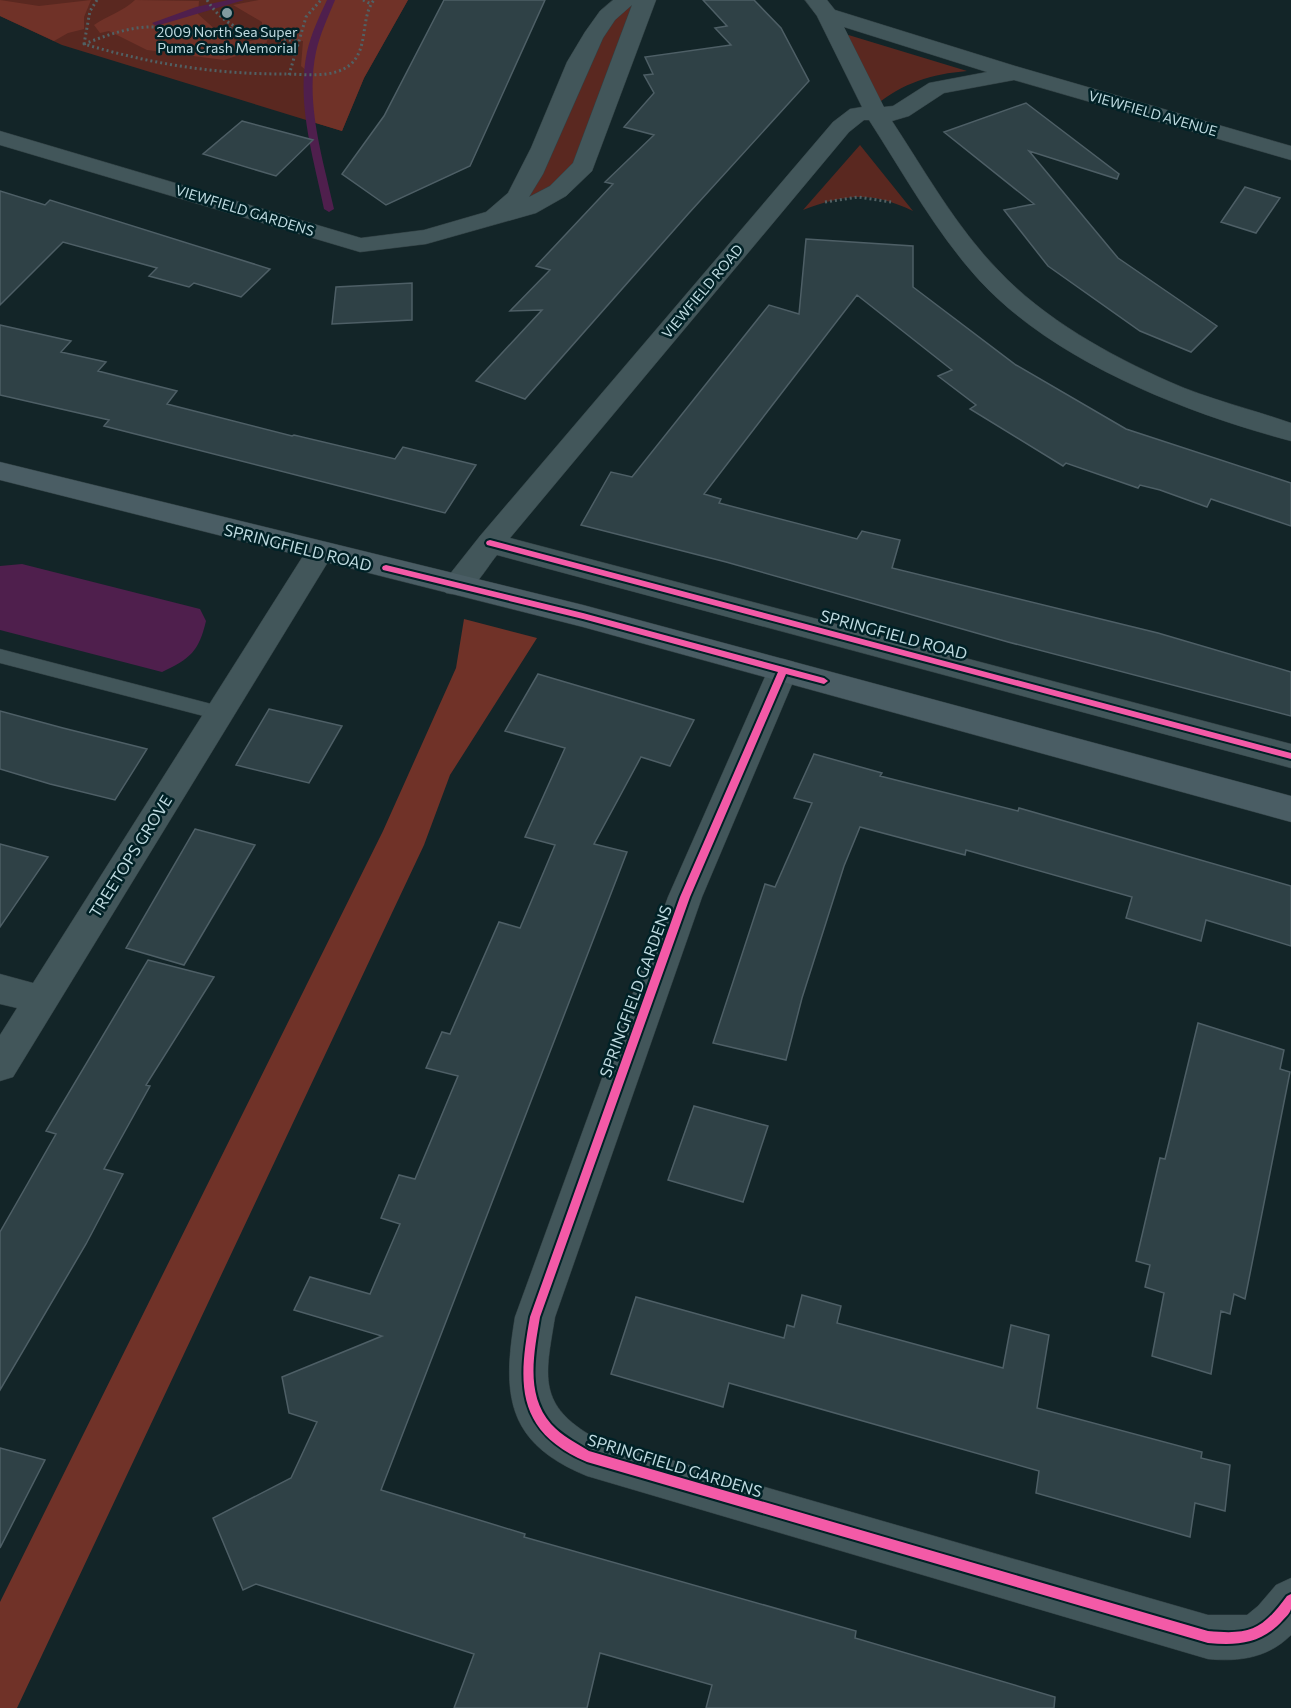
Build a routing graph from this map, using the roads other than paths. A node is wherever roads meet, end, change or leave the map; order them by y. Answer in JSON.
{"nodes":[{"id":1,"x":626,"y":0,"type":"edge"},
{"id":2,"x":645,"y":0,"type":"edge"},
{"id":3,"x":821,"y":7,"type":"edge"},
{"id":4,"x":1015,"y":73,"type":"junction"},
{"id":5,"x":876,"y":113,"type":"junction"},
{"id":6,"x":0,"y":138,"type":"edge"},
{"id":7,"x":1291,"y":153,"type":"edge"},
{"id":8,"x":493,"y":219,"type":"junction"},
{"id":9,"x":1291,"y":432,"type":"edge"},
{"id":10,"x":0,"y":471,"type":"edge"},
{"id":11,"x":490,"y":543,"type":"junction"},
{"id":12,"x":320,"y":552,"type":"junction"},
{"id":13,"x":456,"y":586,"type":"junction"},
{"id":14,"x":0,"y":656,"type":"edge"},
{"id":15,"x":783,"y":670,"type":"junction"},
{"id":16,"x":219,"y":712,"type":"junction"},
{"id":17,"x":1291,"y":756,"type":"edge"},
{"id":18,"x":1291,"y":809,"type":"edge"},
{"id":19,"x":0,"y":989,"type":"edge"},
{"id":20,"x":41,"y":1000,"type":"junction"},
{"id":21,"x":0,"y":1066,"type":"edge"},
{"id":22,"x":1291,"y":1600,"type":"edge"}],
"edges":[{"from":1,"to":8,"type":"street","name":"VIEWFIELD GARDENS"},
{"from":2,"to":8,"type":"street","name":"VIEWFIELD GARDENS"},
{"from":3,"to":4,"type":"street","name":"VIEWFIELD AVENUE"},
{"from":3,"to":5,"type":"street"},
{"from":4,"to":5,"type":"street","name":"VIEWFIELD AVENUE"},
{"from":4,"to":7,"type":"street","name":"VIEWFIELD AVENUE"},
{"from":5,"to":9,"type":"street"},
{"from":5,"to":11,"type":"street","name":"VIEWFIELD ROAD"},
{"from":6,"to":8,"type":"street","name":"VIEWFIELD GARDENS"},
{"from":10,"to":12,"type":"street","name":"SPRINGFIELD ROAD"},
{"from":11,"to":13,"type":"street","name":"VIEWFIELD ROAD"},
{"from":11,"to":17,"type":"street","name":"SPRINGFIELD ROAD"},
{"from":12,"to":13,"type":"street","name":"SPRINGFIELD ROAD"},
{"from":12,"to":16,"type":"street","name":"TREETOPS GROVE"},
{"from":13,"to":15,"type":"street","name":"SPRINGFIELD ROAD"},
{"from":14,"to":16,"type":"lane"},
{"from":15,"to":18,"type":"street","name":"SPRINGFIELD ROAD"},
{"from":15,"to":22,"type":"street","name":"SPRINGFIELD GARDENS"},
{"from":16,"to":20,"type":"street","name":"TREETOPS GROVE"},
{"from":19,"to":20,"type":"street"},
{"from":20,"to":21,"type":"street","name":"TREETOPS GROVE"}]}
